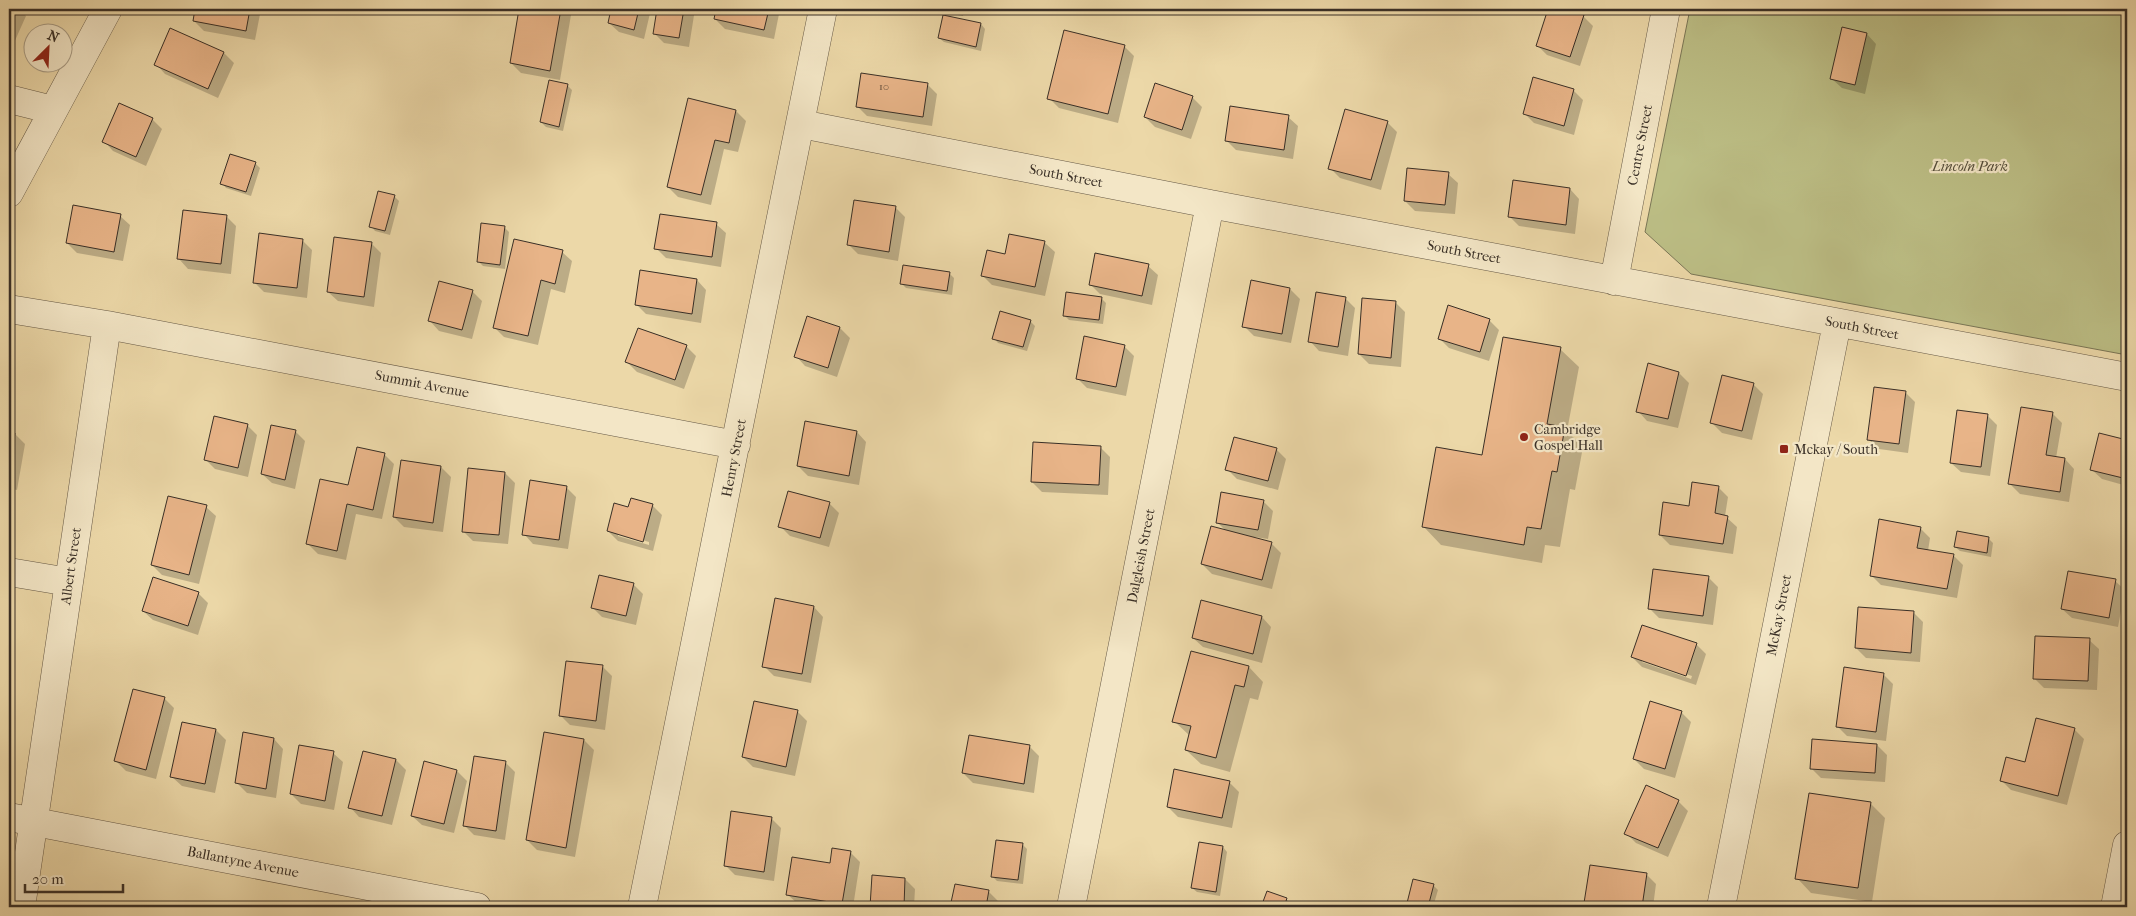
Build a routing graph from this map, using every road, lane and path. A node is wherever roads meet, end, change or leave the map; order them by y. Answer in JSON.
{"nodes":[{"id":1,"x":108,"y":9,"type":"edge"},
{"id":2,"x":823,"y":9,"type":"edge"},
{"id":3,"x":1666,"y":9,"type":"edge"},
{"id":4,"x":9,"y":99,"type":"edge"},
{"id":5,"x":53,"y":110,"type":"junction"},
{"id":6,"x":801,"y":124,"type":"junction"},
{"id":7,"x":9,"y":194,"type":"edge"},
{"id":8,"x":1210,"y":204,"type":"junction"},
{"id":9,"x":1614,"y":281,"type":"junction"},
{"id":10,"x":9,"y":309,"type":"edge"},
{"id":11,"x":1836,"y":323,"type":"junction"},
{"id":12,"x":108,"y":325,"type":"junction"},
{"id":13,"x":2127,"y":377,"type":"edge"},
{"id":14,"x":736,"y":445,"type":"junction"},
{"id":15,"x":9,"y":572,"type":"edge"},
{"id":16,"x":69,"y":582,"type":"junction"},
{"id":17,"x":21,"y":820,"type":"edge"},
{"id":18,"x":2127,"y":845,"type":"edge"},
{"id":19,"x":21,"y":907,"type":"edge"},
{"id":20,"x":477,"y":907,"type":"edge"},
{"id":21,"x":642,"y":907,"type":"edge"},
{"id":22,"x":1071,"y":907,"type":"edge"},
{"id":23,"x":1721,"y":907,"type":"edge"},
{"id":24,"x":2115,"y":907,"type":"edge"}],
"edges":[{"from":1,"to":5,"type":"street"},
{"from":2,"to":6,"type":"street","name":"Henry Street"},
{"from":3,"to":9,"type":"street","name":"Centre Street"},
{"from":4,"to":5,"type":"street"},
{"from":5,"to":7,"type":"street"},
{"from":6,"to":8,"type":"street","name":"South Street"},
{"from":6,"to":14,"type":"street","name":"Henry Street"},
{"from":8,"to":9,"type":"street","name":"South Street"},
{"from":8,"to":22,"type":"street","name":"Dalgleish Street"},
{"from":9,"to":11,"type":"street","name":"South Street"},
{"from":10,"to":12,"type":"street"},
{"from":11,"to":13,"type":"street","name":"South Street"},
{"from":11,"to":23,"type":"street","name":"McKay Street"},
{"from":12,"to":14,"type":"street","name":"Summit Avenue"},
{"from":12,"to":16,"type":"street","name":"Albert Street"},
{"from":14,"to":21,"type":"street","name":"Henry Street"},
{"from":15,"to":16,"type":"street"},
{"from":16,"to":17,"type":"street","name":"Albert Street"},
{"from":17,"to":19,"type":"street","name":"Albert Street"},
{"from":17,"to":20,"type":"street","name":"Ballantyne Avenue"},
{"from":18,"to":24,"type":"street"}]}
